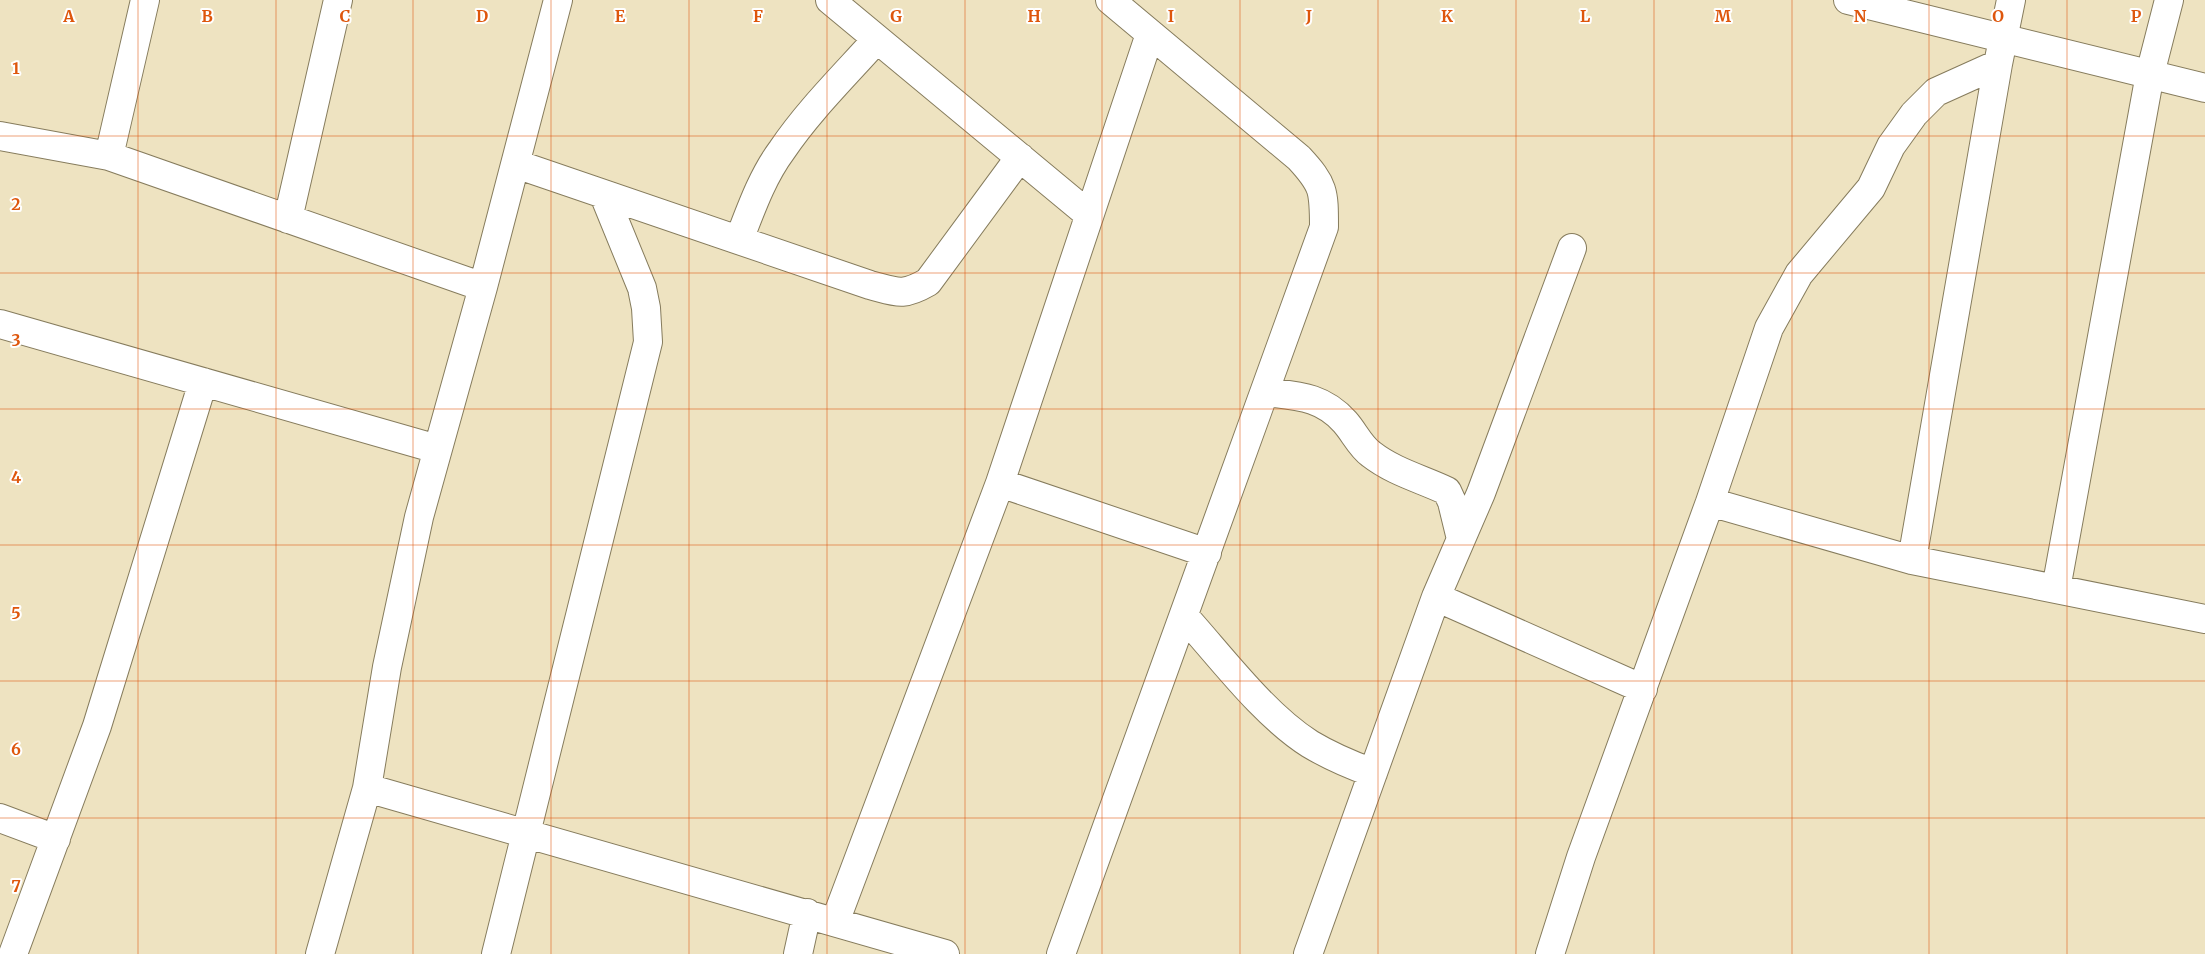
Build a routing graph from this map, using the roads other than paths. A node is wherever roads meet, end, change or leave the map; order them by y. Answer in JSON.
{"nodes":[{"id":1,"x":145,"y":0,"type":"edge"},
{"id":2,"x":338,"y":0,"type":"edge"},
{"id":3,"x":558,"y":0,"type":"edge"},
{"id":4,"x":830,"y":0,"type":"edge"},
{"id":5,"x":1110,"y":0,"type":"edge"},
{"id":6,"x":1848,"y":0,"type":"edge"},
{"id":7,"x":2011,"y":0,"type":"edge"},
{"id":8,"x":2169,"y":0,"type":"edge"},
{"id":9,"x":1150,"y":34,"type":"junction"},
{"id":10,"x":877,"y":39,"type":"junction"},
{"id":11,"x":2001,"y":51,"type":"junction"},
{"id":12,"x":2150,"y":74,"type":"junction"},
{"id":13,"x":2205,"y":88,"type":"edge"},
{"id":14,"x":0,"y":136,"type":"edge"},
{"id":15,"x":109,"y":156,"type":"junction"},
{"id":16,"x":1020,"y":157,"type":"junction"},
{"id":17,"x":516,"y":164,"type":"junction"},
{"id":18,"x":604,"y":195,"type":"junction"},
{"id":19,"x":1088,"y":214,"type":"junction"},
{"id":20,"x":288,"y":219,"type":"junction"},
{"id":21,"x":739,"y":240,"type":"junction"},
{"id":22,"x":1572,"y":248,"type":"dead end"},
{"id":23,"x":483,"y":286,"type":"junction"},
{"id":24,"x":0,"y":324,"type":"edge"},
{"id":25,"x":203,"y":382,"type":"junction"},
{"id":26,"x":1265,"y":392,"type":"junction"},
{"id":27,"x":437,"y":449,"type":"junction"},
{"id":28,"x":1000,"y":483,"type":"junction"},
{"id":29,"x":1710,"y":502,"type":"junction"},
{"id":30,"x":1462,"y":539,"type":"junction"},
{"id":31,"x":1207,"y":553,"type":"junction"},
{"id":32,"x":1912,"y":560,"type":"junction"},
{"id":33,"x":2056,"y":589,"type":"junction"},
{"id":34,"x":1436,"y":597,"type":"junction"},
{"id":35,"x":1184,"y":616,"type":"junction"},
{"id":36,"x":2205,"y":619,"type":"edge"},
{"id":37,"x":1643,"y":688,"type":"junction"},
{"id":38,"x":1373,"y":773,"type":"junction"},
{"id":39,"x":367,"y":788,"type":"junction"},
{"id":40,"x":0,"y":818,"type":"edge"},
{"id":41,"x":526,"y":834,"type":"junction"},
{"id":42,"x":56,"y":839,"type":"junction"},
{"id":43,"x":807,"y":914,"type":"junction"},
{"id":44,"x":834,"y":922,"type":"junction"},
{"id":45,"x":13,"y":954,"type":"edge"},
{"id":46,"x":320,"y":954,"type":"edge"},
{"id":47,"x":496,"y":954,"type":"edge"},
{"id":48,"x":798,"y":954,"type":"edge"},
{"id":49,"x":945,"y":954,"type":"edge"},
{"id":50,"x":1061,"y":954,"type":"edge"},
{"id":51,"x":1308,"y":954,"type":"edge"},
{"id":52,"x":1550,"y":954,"type":"edge"}],
"edges":[{"from":1,"to":15,"type":"street"},
{"from":2,"to":20,"type":"street"},
{"from":3,"to":17,"type":"street"},
{"from":4,"to":10,"type":"street"},
{"from":5,"to":9,"type":"street"},
{"from":6,"to":11,"type":"street"},
{"from":7,"to":11,"type":"street"},
{"from":8,"to":12,"type":"street"},
{"from":9,"to":19,"type":"street"},
{"from":9,"to":26,"type":"street"},
{"from":10,"to":16,"type":"street"},
{"from":10,"to":21,"type":"street"},
{"from":11,"to":12,"type":"street"},
{"from":11,"to":29,"type":"street"},
{"from":11,"to":32,"type":"street"},
{"from":12,"to":13,"type":"street"},
{"from":12,"to":33,"type":"street"},
{"from":14,"to":15,"type":"street"},
{"from":15,"to":20,"type":"street"},
{"from":16,"to":19,"type":"street"},
{"from":16,"to":21,"type":"street"},
{"from":17,"to":18,"type":"street"},
{"from":17,"to":23,"type":"street"},
{"from":18,"to":21,"type":"street"},
{"from":18,"to":41,"type":"street"},
{"from":19,"to":28,"type":"street"},
{"from":20,"to":23,"type":"street"},
{"from":22,"to":30,"type":"street"},
{"from":23,"to":27,"type":"street"},
{"from":24,"to":25,"type":"street"},
{"from":25,"to":27,"type":"street"},
{"from":25,"to":42,"type":"street"},
{"from":26,"to":30,"type":"street"},
{"from":26,"to":31,"type":"street"},
{"from":27,"to":39,"type":"street"},
{"from":28,"to":31,"type":"street"},
{"from":28,"to":44,"type":"street"},
{"from":29,"to":32,"type":"street"},
{"from":29,"to":37,"type":"street"},
{"from":30,"to":34,"type":"street"},
{"from":31,"to":35,"type":"street"},
{"from":32,"to":33,"type":"street"},
{"from":33,"to":36,"type":"street"},
{"from":34,"to":37,"type":"street"},
{"from":34,"to":38,"type":"street"},
{"from":35,"to":38,"type":"street"},
{"from":35,"to":50,"type":"street"},
{"from":37,"to":52,"type":"street"},
{"from":38,"to":51,"type":"street"},
{"from":39,"to":41,"type":"street"},
{"from":39,"to":46,"type":"street"},
{"from":40,"to":42,"type":"street"},
{"from":41,"to":43,"type":"street"},
{"from":41,"to":47,"type":"street"},
{"from":42,"to":45,"type":"street"},
{"from":43,"to":44,"type":"street"},
{"from":43,"to":48,"type":"street"},
{"from":44,"to":49,"type":"street"}]}
